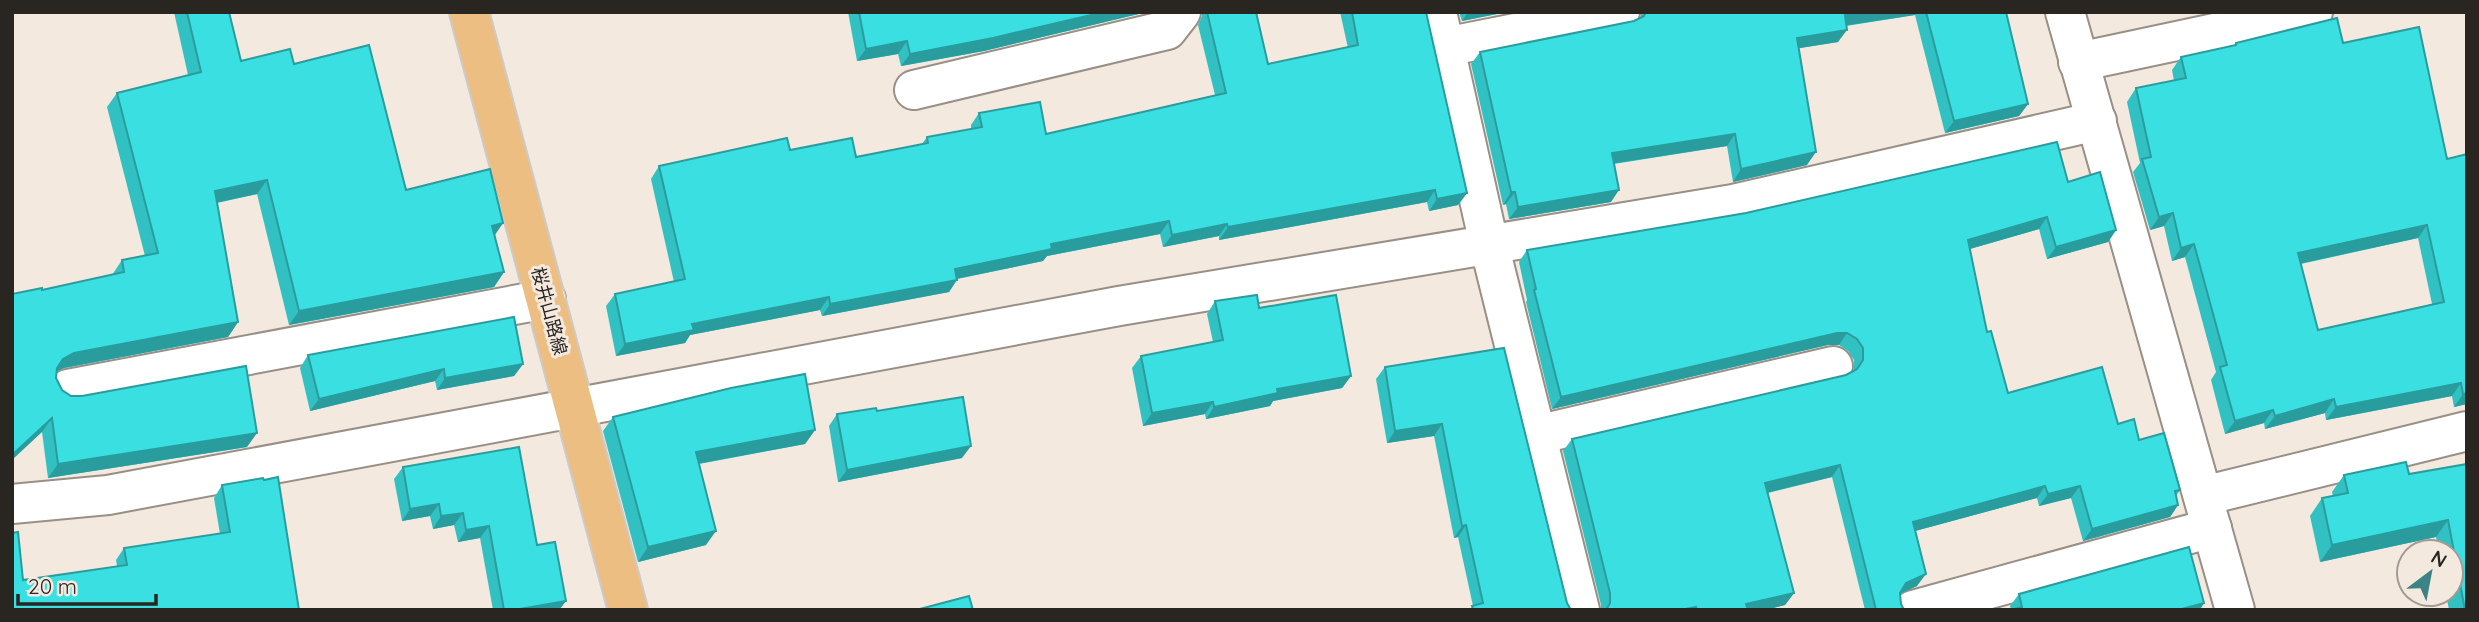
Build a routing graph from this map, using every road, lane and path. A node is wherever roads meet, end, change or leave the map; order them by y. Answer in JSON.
{"nodes":[{"id":1,"x":469,"y":12,"type":"edge"},
{"id":2,"x":1181,"y":12,"type":"edge"},
{"id":3,"x":1620,"y":12,"type":"edge"},
{"id":4,"x":2065,"y":12,"type":"edge"},
{"id":5,"x":2313,"y":12,"type":"edge"},
{"id":6,"x":1441,"y":30,"type":"edge"},
{"id":7,"x":2078,"y":62,"type":"junction"},
{"id":8,"x":914,"y":90,"type":"dead end"},
{"id":9,"x":2096,"y":121,"type":"junction"},
{"id":10,"x":1489,"y":244,"type":"junction"},
{"id":11,"x":546,"y":299,"type":"junction"},
{"id":12,"x":1833,"y":366,"type":"dead end"},
{"id":13,"x":68,"y":389,"type":"dead end"},
{"id":14,"x":575,"y":409,"type":"junction"},
{"id":15,"x":2467,"y":431,"type":"edge"},
{"id":16,"x":1536,"y":435,"type":"junction"},
{"id":17,"x":12,"y":504,"type":"edge"},
{"id":18,"x":2208,"y":512,"type":"junction"},
{"id":19,"x":628,"y":610,"type":"edge"},
{"id":20,"x":1580,"y":610,"type":"edge"},
{"id":21,"x":1913,"y":610,"type":"edge"},
{"id":22,"x":2235,"y":610,"type":"edge"}],
"edges":[{"from":1,"to":11,"type":"main road","name":"桜井山路線"},
{"from":2,"to":8,"type":"street"},
{"from":3,"to":6,"type":"street"},
{"from":4,"to":7,"type":"street"},
{"from":5,"to":7,"type":"street"},
{"from":6,"to":10,"type":"street"},
{"from":7,"to":9,"type":"street"},
{"from":9,"to":10,"type":"street"},
{"from":9,"to":18,"type":"street"},
{"from":10,"to":14,"type":"street"},
{"from":10,"to":16,"type":"street"},
{"from":11,"to":13,"type":"street"},
{"from":11,"to":14,"type":"main road","name":"桜井山路線"},
{"from":12,"to":16,"type":"street"},
{"from":14,"to":17,"type":"street"},
{"from":14,"to":19,"type":"main road","name":"桜井山路線"},
{"from":15,"to":18,"type":"street"},
{"from":16,"to":20,"type":"street"},
{"from":18,"to":21,"type":"street"},
{"from":18,"to":22,"type":"street"}]}
